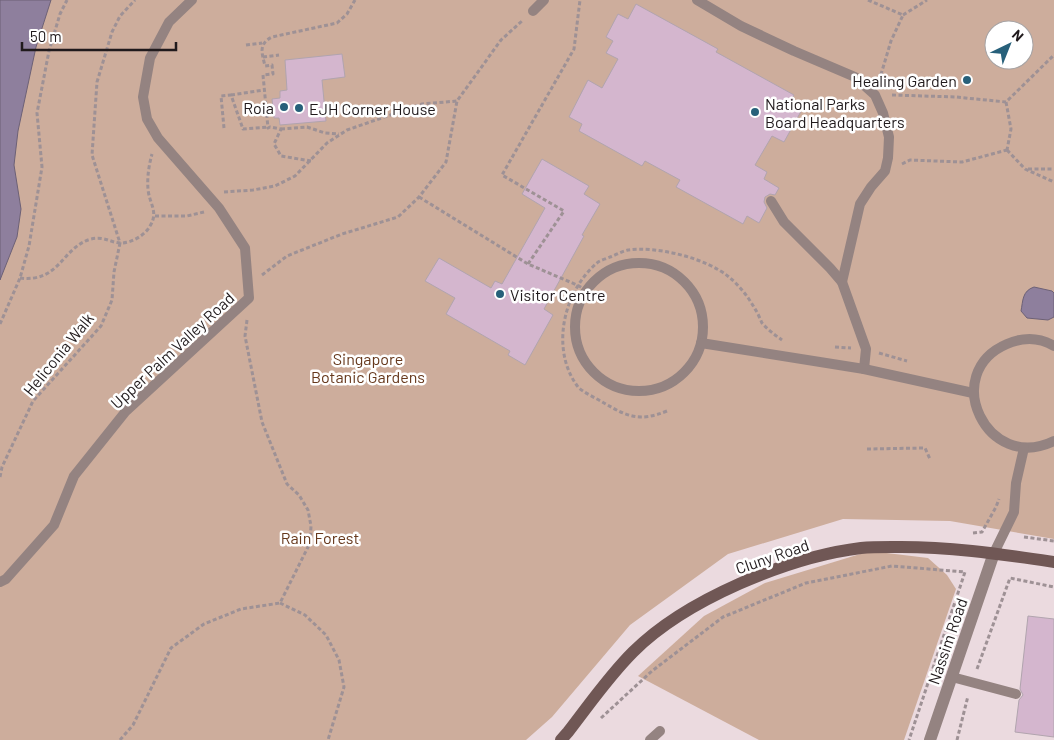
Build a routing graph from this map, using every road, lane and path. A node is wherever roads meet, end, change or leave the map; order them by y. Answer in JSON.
{"nodes":[{"id":1,"x":67,"y":0,"type":"edge"},
{"id":2,"x":135,"y":0,"type":"edge"},
{"id":3,"x":192,"y":0,"type":"edge"},
{"id":4,"x":355,"y":0,"type":"edge"},
{"id":5,"x":544,"y":0,"type":"edge"},
{"id":6,"x":580,"y":0,"type":"edge"},
{"id":7,"x":697,"y":0,"type":"edge"},
{"id":8,"x":868,"y":0,"type":"edge"},
{"id":9,"x":927,"y":0,"type":"edge"},
{"id":10,"x":533,"y":11,"type":"joint"},
{"id":11,"x":903,"y":15,"type":"junction"},
{"id":12,"x":263,"y":43,"type":"junction"},
{"id":13,"x":246,"y":45,"type":"dead end"},
{"id":14,"x":279,"y":55,"type":"dead end"},
{"id":15,"x":1054,"y":55,"type":"edge"},
{"id":16,"x":263,"y":57,"type":"junction"},
{"id":17,"x":264,"y":90,"type":"junction"},
{"id":18,"x":875,"y":94,"type":"junction"},
{"id":19,"x":231,"y":95,"type":"junction"},
{"id":20,"x":457,"y":101,"type":"junction"},
{"id":21,"x":1006,"y":102,"type":"junction"},
{"id":22,"x":268,"y":127,"type":"junction"},
{"id":23,"x":224,"y":128,"type":"dead end"},
{"id":24,"x":281,"y":129,"type":"junction"},
{"id":25,"x":340,"y":134,"type":"junction"},
{"id":26,"x":158,"y":138,"type":"junction"},
{"id":27,"x":1007,"y":150,"type":"junction"},
{"id":28,"x":311,"y":161,"type":"junction"},
{"id":29,"x":1025,"y":169,"type":"junction"},
{"id":30,"x":1054,"y":169,"type":"edge"},
{"id":31,"x":885,"y":171,"type":"junction"},
{"id":32,"x":1054,"y":182,"type":"edge"},
{"id":33,"x":206,"y":193,"type":"junction"},
{"id":34,"x":419,"y":197,"type":"junction"},
{"id":35,"x":771,"y":201,"type":"dead end"},
{"id":36,"x":219,"y":208,"type":"junction"},
{"id":37,"x":155,"y":216,"type":"junction"},
{"id":38,"x":120,"y":243,"type":"junction"},
{"id":39,"x":528,"y":264,"type":"junction"},
{"id":40,"x":20,"y":278,"type":"junction"},
{"id":41,"x":842,"y":282,"type":"junction"},
{"id":42,"x":586,"y":290,"type":"junction"},
{"id":43,"x":249,"y":298,"type":"junction"},
{"id":44,"x":0,"y":324,"type":"edge"},
{"id":45,"x":701,"y":343,"type":"junction"},
{"id":46,"x":1054,"y":346,"type":"edge"},
{"id":47,"x":864,"y":369,"type":"junction"},
{"id":48,"x":973,"y":393,"type":"junction"},
{"id":49,"x":1054,"y":442,"type":"edge"},
{"id":50,"x":1024,"y":448,"type":"junction"},
{"id":51,"x":867,"y":449,"type":"dead end"},
{"id":52,"x":930,"y":459,"type":"dead end"},
{"id":53,"x":0,"y":477,"type":"edge"},
{"id":54,"x":1024,"y":537,"type":"dead end"},
{"id":55,"x":1054,"y":541,"type":"edge"},
{"id":56,"x":994,"y":552,"type":"junction"},
{"id":57,"x":1054,"y":562,"type":"edge"},
{"id":58,"x":0,"y":582,"type":"edge"},
{"id":59,"x":1054,"y":587,"type":"edge"},
{"id":60,"x":280,"y":603,"type":"junction"},
{"id":61,"x":952,"y":677,"type":"junction"},
{"id":62,"x":972,"y":682,"type":"junction"},
{"id":63,"x":1016,"y":694,"type":"dead end"},
{"id":64,"x":598,"y":721,"type":"dead end"},
{"id":65,"x":660,"y":731,"type":"dead end"},
{"id":66,"x":120,"y":740,"type":"edge"},
{"id":67,"x":328,"y":740,"type":"edge"},
{"id":68,"x":561,"y":740,"type":"edge"},
{"id":69,"x":650,"y":740,"type":"edge"},
{"id":70,"x":909,"y":740,"type":"edge"},
{"id":71,"x":930,"y":740,"type":"edge"},
{"id":72,"x":957,"y":740,"type":"edge"}],
"edges":[{"from":1,"to":40,"type":"path"},
{"from":2,"to":38,"type":"path","name":"Heliconia Walk"},
{"from":3,"to":26,"type":"lane","name":"Upper Palm Valley Road"},
{"from":4,"to":12,"type":"path"},
{"from":5,"to":10,"type":"lane"},
{"from":6,"to":39,"type":"path"},
{"from":7,"to":18,"type":"lane"},
{"from":8,"to":11,"type":"path"},
{"from":9,"to":11,"type":"path"},
{"from":10,"to":20,"type":"path"},
{"from":11,"to":18,"type":"path"},
{"from":12,"to":13,"type":"path"},
{"from":12,"to":16,"type":"path"},
{"from":14,"to":16,"type":"path"},
{"from":15,"to":21,"type":"path"},
{"from":16,"to":17,"type":"path"},
{"from":17,"to":19,"type":"path"},
{"from":17,"to":22,"type":"path"},
{"from":18,"to":21,"type":"path"},
{"from":18,"to":31,"type":"lane"},
{"from":19,"to":22,"type":"path"},
{"from":19,"to":23,"type":"path"},
{"from":20,"to":25,"type":"path"},
{"from":20,"to":34,"type":"path"},
{"from":21,"to":27,"type":"path"},
{"from":22,"to":24,"type":"path"},
{"from":24,"to":25,"type":"path"},
{"from":24,"to":28,"type":"path"},
{"from":25,"to":28,"type":"path"},
{"from":26,"to":33,"type":"lane","name":"Upper Palm Valley Road"},
{"from":26,"to":37,"type":"path"},
{"from":27,"to":29,"type":"path"},
{"from":27,"to":31,"type":"path"},
{"from":28,"to":33,"type":"path"},
{"from":29,"to":30,"type":"path"},
{"from":29,"to":32,"type":"path"},
{"from":31,"to":41,"type":"lane"},
{"from":33,"to":36,"type":"lane","name":"Upper Palm Valley Road"},
{"from":34,"to":39,"type":"path"},
{"from":34,"to":43,"type":"path"},
{"from":35,"to":41,"type":"lane"},
{"from":36,"to":37,"type":"path"},
{"from":36,"to":43,"type":"lane","name":"Upper Palm Valley Road"},
{"from":37,"to":38,"type":"path"},
{"from":38,"to":40,"type":"path"},
{"from":38,"to":53,"type":"path","name":"Heliconia Walk"},
{"from":39,"to":42,"type":"path"},
{"from":40,"to":44,"type":"path"},
{"from":41,"to":47,"type":"lane"},
{"from":42,"to":45,"type":"lane"},
{"from":42,"to":45,"type":"lane"},
{"from":43,"to":58,"type":"lane","name":"Upper Palm Valley Road"},
{"from":43,"to":60,"type":"path"},
{"from":45,"to":47,"type":"lane"},
{"from":46,"to":48,"type":"lane"},
{"from":47,"to":48,"type":"lane"},
{"from":48,"to":50,"type":"lane"},
{"from":49,"to":50,"type":"lane"},
{"from":50,"to":56,"type":"lane"},
{"from":51,"to":52,"type":"path"},
{"from":54,"to":55,"type":"path"},
{"from":56,"to":57,"type":"street","name":"Cluny Road"},
{"from":56,"to":61,"type":"street","name":"Nassim Road"},
{"from":56,"to":68,"type":"street","name":"Cluny Road"},
{"from":59,"to":62,"type":"path"},
{"from":60,"to":66,"type":"path"},
{"from":60,"to":67,"type":"path"},
{"from":61,"to":62,"type":"lane"},
{"from":61,"to":71,"type":"street","name":"Nassim Road"},
{"from":62,"to":63,"type":"lane"},
{"from":62,"to":72,"type":"path"},
{"from":64,"to":70,"type":"path"},
{"from":65,"to":69,"type":"lane"}]}
